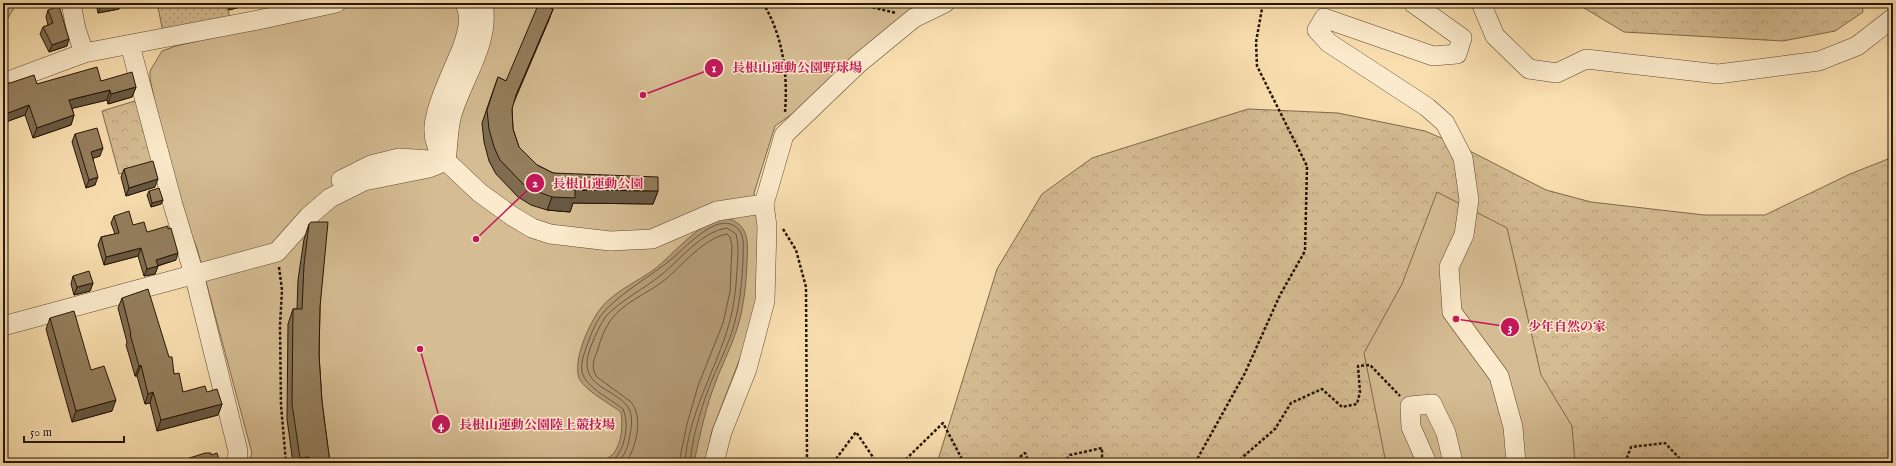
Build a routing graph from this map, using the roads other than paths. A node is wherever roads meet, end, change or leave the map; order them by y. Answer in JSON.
{"nodes":[{"id":1,"x":71,"y":3,"type":"edge"},
{"id":2,"x":336,"y":3,"type":"edge"},
{"id":3,"x":465,"y":3,"type":"edge"},
{"id":4,"x":484,"y":3,"type":"edge"},
{"id":5,"x":945,"y":3,"type":"edge"},
{"id":6,"x":1413,"y":3,"type":"edge"},
{"id":7,"x":1481,"y":3,"type":"edge"},
{"id":8,"x":1893,"y":18,"type":"edge"},
{"id":9,"x":130,"y":45,"type":"junction"},
{"id":10,"x":84,"y":53,"type":"junction"},
{"id":11,"x":3,"y":83,"type":"edge"},
{"id":12,"x":446,"y":161,"type":"junction"},
{"id":13,"x":764,"y":204,"type":"junction"},
{"id":14,"x":194,"y":274,"type":"junction"},
{"id":15,"x":3,"y":326,"type":"edge"},
{"id":16,"x":237,"y":463,"type":"edge"},
{"id":17,"x":714,"y":463,"type":"edge"},
{"id":18,"x":1427,"y":463,"type":"edge"},
{"id":19,"x":1453,"y":463,"type":"edge"},
{"id":20,"x":1516,"y":463,"type":"edge"}],
"edges":[{"from":1,"to":10,"type":"street"},
{"from":2,"to":9,"type":"street"},
{"from":3,"to":12,"type":"street"},
{"from":4,"to":12,"type":"street"},
{"from":5,"to":13,"type":"street"},
{"from":6,"to":20,"type":"street"},
{"from":7,"to":8,"type":"street"},
{"from":9,"to":10,"type":"street"},
{"from":9,"to":14,"type":"street"},
{"from":10,"to":11,"type":"street"},
{"from":12,"to":13,"type":"street"},
{"from":12,"to":14,"type":"street"},
{"from":13,"to":17,"type":"street"},
{"from":14,"to":15,"type":"street"},
{"from":14,"to":16,"type":"street"},
{"from":18,"to":19,"type":"street"}]}
